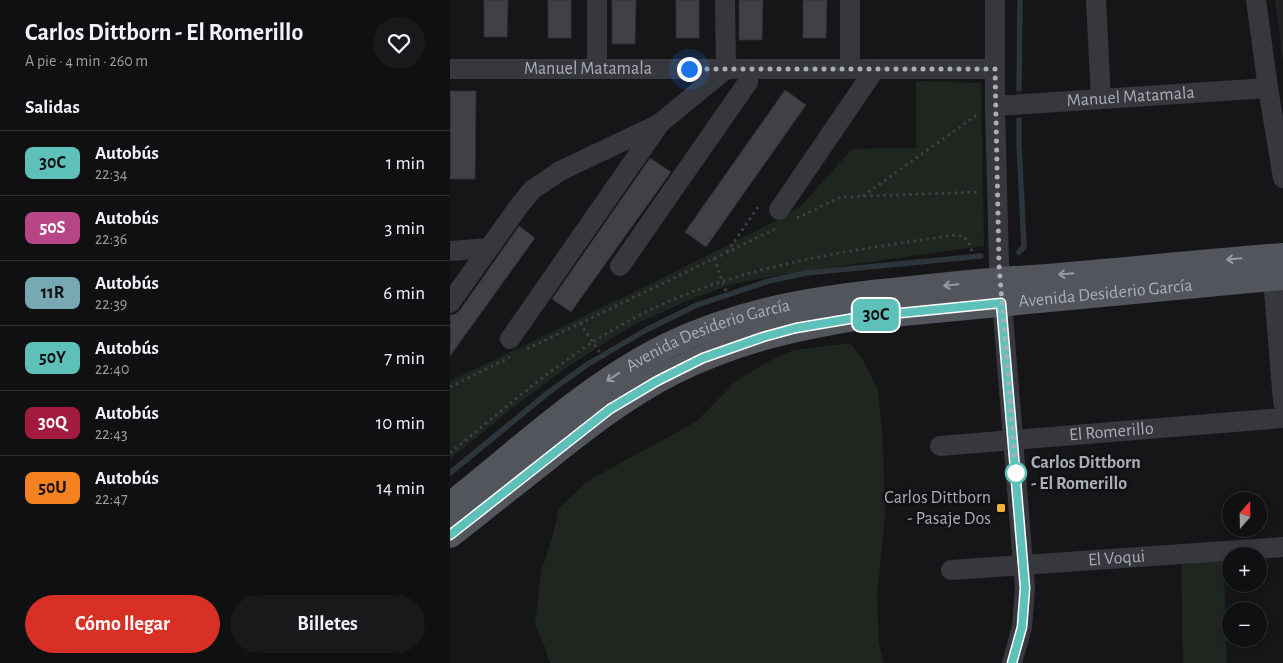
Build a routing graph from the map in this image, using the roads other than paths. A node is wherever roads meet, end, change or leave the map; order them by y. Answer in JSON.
{"nodes":[{"id":1,"x":597,"y":0,"type":"edge"},
{"id":2,"x":725,"y":0,"type":"edge"},
{"id":3,"x":850,"y":0,"type":"edge"},
{"id":4,"x":995,"y":0,"type":"edge"},
{"id":5,"x":1096,"y":0,"type":"edge"},
{"id":6,"x":1256,"y":0,"type":"edge"},
{"id":7,"x":450,"y":69,"type":"edge"},
{"id":8,"x":597,"y":69,"type":"junction"},
{"id":9,"x":726,"y":69,"type":"junction"},
{"id":10,"x":748,"y":69,"type":"junction"},
{"id":11,"x":850,"y":69,"type":"junction"},
{"id":12,"x":875,"y":69,"type":"junction"},
{"id":13,"x":995,"y":69,"type":"junction"},
{"id":14,"x":1268,"y":88,"type":"junction"},
{"id":15,"x":1101,"y":99,"type":"junction"},
{"id":16,"x":995,"y":106,"type":"junction"},
{"id":17,"x":659,"y":124,"type":"junction"},
{"id":18,"x":1283,"y":178,"type":"edge"},
{"id":19,"x":779,"y":218,"type":"road end"},
{"id":20,"x":489,"y":248,"type":"junction"},
{"id":21,"x":450,"y":251,"type":"edge"},
{"id":22,"x":620,"y":266,"type":"dead end"},
{"id":23,"x":1280,"y":270,"type":"edge"},
{"id":24,"x":1001,"y":291,"type":"junction"},
{"id":25,"x":450,"y":303,"type":"edge"},
{"id":26,"x":515,"y":349,"type":"road end"},
{"id":27,"x":1283,"y":402,"type":"edge"},
{"id":28,"x":1283,"y":418,"type":"edge"},
{"id":29,"x":1013,"y":440,"type":"junction"},
{"id":30,"x":940,"y":446,"type":"dead end"},
{"id":31,"x":465,"y":503,"type":"edge"},
{"id":32,"x":450,"y":535,"type":"edge"},
{"id":33,"x":1283,"y":547,"type":"edge"},
{"id":34,"x":1024,"y":565,"type":"junction"},
{"id":35,"x":951,"y":570,"type":"dead end"},
{"id":36,"x":1012,"y":663,"type":"edge"}],
"edges":[{"from":1,"to":8,"type":"street"},
{"from":2,"to":9,"type":"street"},
{"from":3,"to":11,"type":"street"},
{"from":4,"to":13,"type":"street"},
{"from":5,"to":15,"type":"street"},
{"from":6,"to":14,"type":"street"},
{"from":7,"to":8,"type":"street","name":"Manuel Matamala"},
{"from":8,"to":9,"type":"street","name":"Manuel Matamala"},
{"from":9,"to":10,"type":"street","name":"Manuel Matamala"},
{"from":9,"to":17,"type":"street"},
{"from":10,"to":11,"type":"street","name":"Manuel Matamala"},
{"from":10,"to":22,"type":"street"},
{"from":11,"to":12,"type":"street","name":"Manuel Matamala"},
{"from":12,"to":13,"type":"street","name":"Manuel Matamala"},
{"from":12,"to":19,"type":"street"},
{"from":13,"to":16,"type":"street"},
{"from":14,"to":15,"type":"street","name":"Manuel Matamala"},
{"from":14,"to":18,"type":"street"},
{"from":15,"to":16,"type":"street","name":"Manuel Matamala"},
{"from":16,"to":24,"type":"street"},
{"from":17,"to":20,"type":"street"},
{"from":17,"to":26,"type":"street"},
{"from":20,"to":21,"type":"street"},
{"from":20,"to":25,"type":"street"},
{"from":23,"to":24,"type":"main road","name":"Avenida Desiderio García"},
{"from":23,"to":27,"type":"street"},
{"from":24,"to":29,"type":"street"},
{"from":24,"to":31,"type":"main road","name":"Avenida Desiderio García"},
{"from":28,"to":29,"type":"street","name":"El Romerillo"},
{"from":29,"to":30,"type":"street","name":"El Romerillo"},
{"from":29,"to":34,"type":"street"},
{"from":31,"to":32,"type":"main road","name":"Avenida Desiderio García"},
{"from":33,"to":34,"type":"street","name":"El Voqui"},
{"from":34,"to":35,"type":"street","name":"El Voqui"},
{"from":34,"to":36,"type":"street"}]}
